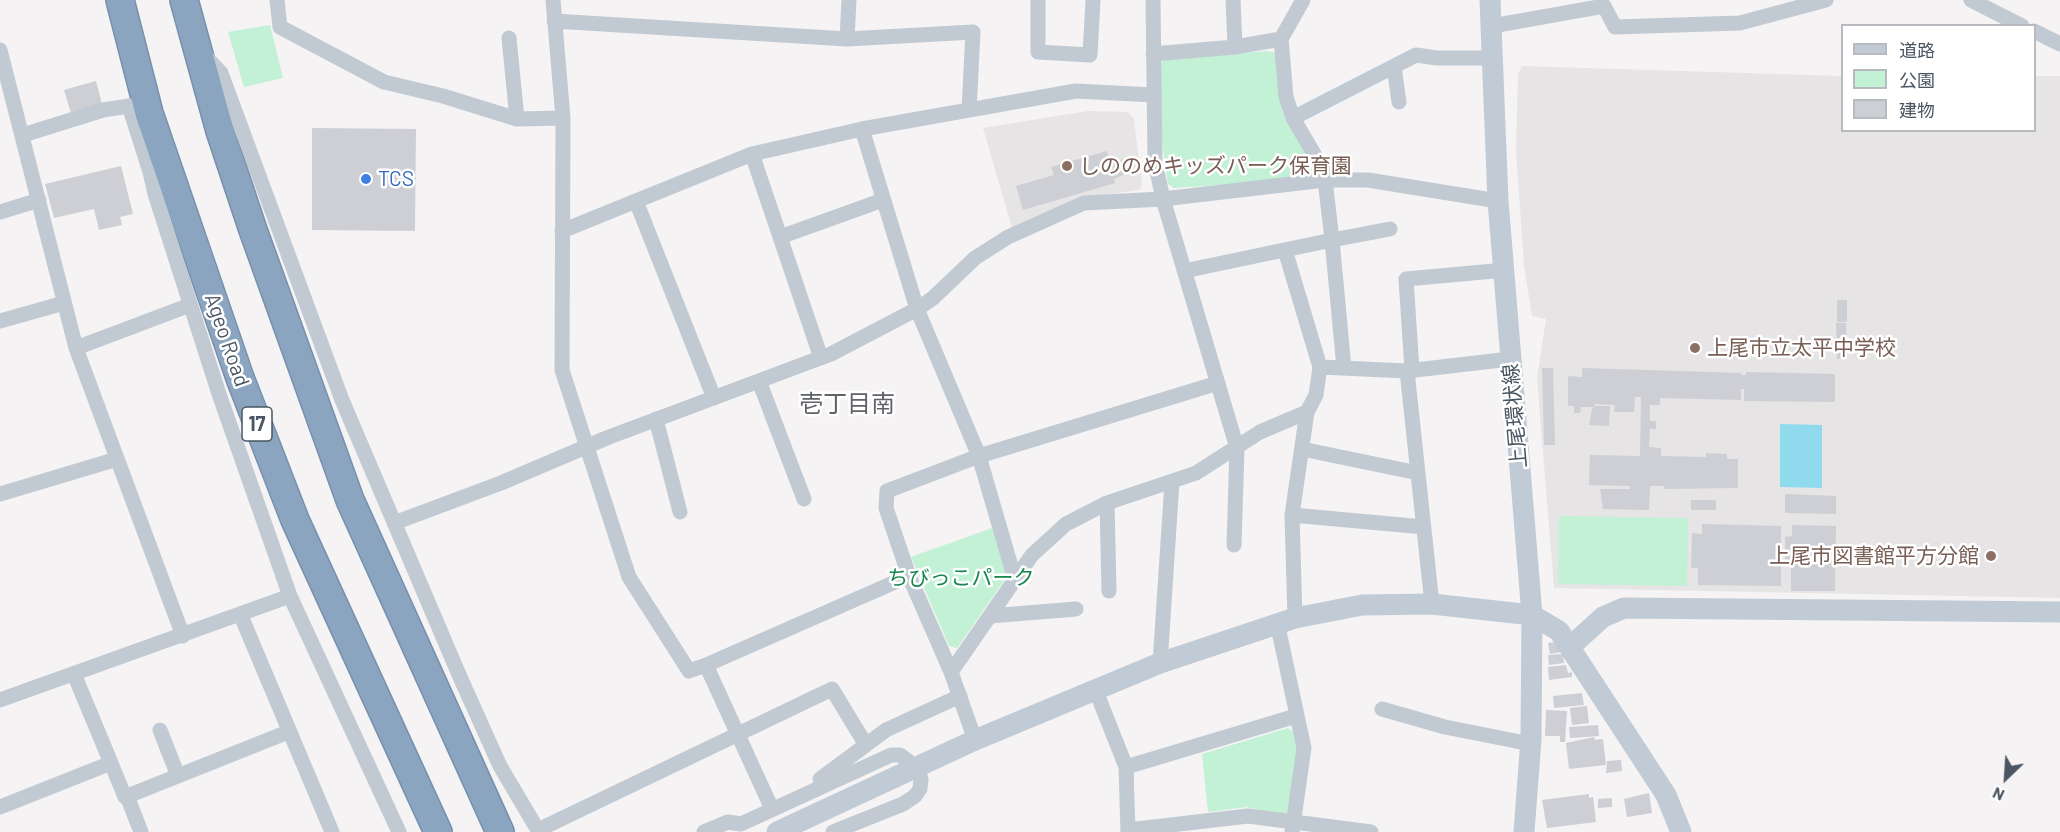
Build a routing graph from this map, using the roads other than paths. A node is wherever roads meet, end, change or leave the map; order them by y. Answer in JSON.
{"nodes":[{"id":1,"x":120,"y":0,"type":"edge"},
{"id":2,"x":184,"y":0,"type":"edge"},
{"id":3,"x":277,"y":0,"type":"edge"},
{"id":4,"x":552,"y":0,"type":"edge"},
{"id":5,"x":849,"y":0,"type":"edge"},
{"id":6,"x":1038,"y":0,"type":"edge"},
{"id":7,"x":1093,"y":0,"type":"edge"},
{"id":8,"x":1153,"y":0,"type":"edge"},
{"id":9,"x":1233,"y":0,"type":"edge"},
{"id":10,"x":1303,"y":0,"type":"edge"},
{"id":11,"x":1490,"y":0,"type":"edge"},
{"id":12,"x":1826,"y":0,"type":"edge"},
{"id":13,"x":1971,"y":0,"type":"edge"},
{"id":14,"x":554,"y":21,"type":"junction"},
{"id":15,"x":2018,"y":24,"type":"edge"},
{"id":16,"x":1492,"y":26,"type":"junction"},
{"id":17,"x":2036,"y":33,"type":"edge"},
{"id":18,"x":509,"y":38,"type":"dead end"},
{"id":19,"x":847,"y":39,"type":"junction"},
{"id":20,"x":1281,"y":39,"type":"junction"},
{"id":21,"x":2060,"y":44,"type":"edge"},
{"id":22,"x":1234,"y":46,"type":"junction"},
{"id":23,"x":0,"y":50,"type":"edge"},
{"id":24,"x":199,"y":50,"type":"junction"},
{"id":25,"x":1153,"y":54,"type":"junction"},
{"id":26,"x":1494,"y":58,"type":"junction"},
{"id":27,"x":1394,"y":67,"type":"junction"},
{"id":28,"x":1154,"y":94,"type":"junction"},
{"id":29,"x":1399,"y":102,"type":"dead end"},
{"id":30,"x":969,"y":110,"type":"junction"},
{"id":31,"x":563,"y":117,"type":"junction"},
{"id":32,"x":1293,"y":118,"type":"junction"},
{"id":33,"x":517,"y":119,"type":"junction"},
{"id":34,"x":862,"y":129,"type":"junction"},
{"id":35,"x":23,"y":135,"type":"junction"},
{"id":36,"x":160,"y":146,"type":"junction"},
{"id":37,"x":752,"y":154,"type":"junction"},
{"id":38,"x":150,"y":172,"type":"junction"},
{"id":39,"x":1325,"y":180,"type":"junction"},
{"id":40,"x":1163,"y":199,"type":"junction"},
{"id":41,"x":39,"y":200,"type":"junction"},
{"id":42,"x":883,"y":200,"type":"junction"},
{"id":43,"x":636,"y":201,"type":"junction"},
{"id":44,"x":1498,"y":201,"type":"junction"},
{"id":45,"x":0,"y":212,"type":"edge"},
{"id":46,"x":1390,"y":229,"type":"dead end"},
{"id":47,"x":562,"y":231,"type":"junction"},
{"id":48,"x":780,"y":237,"type":"junction"},
{"id":49,"x":1332,"y":240,"type":"junction"},
{"id":50,"x":1285,"y":250,"type":"junction"},
{"id":51,"x":1505,"y":270,"type":"junction"},
{"id":52,"x":1184,"y":271,"type":"junction"},
{"id":53,"x":64,"y":303,"type":"junction"},
{"id":54,"x":190,"y":305,"type":"junction"},
{"id":55,"x":917,"y":309,"type":"junction"},
{"id":56,"x":0,"y":321,"type":"edge"},
{"id":57,"x":76,"y":348,"type":"junction"},
{"id":58,"x":821,"y":358,"type":"junction"},
{"id":59,"x":1510,"y":359,"type":"junction"},
{"id":60,"x":1320,"y":367,"type":"junction"},
{"id":61,"x":1344,"y":368,"type":"junction"},
{"id":62,"x":1409,"y":370,"type":"junction"},
{"id":63,"x":759,"y":381,"type":"junction"},
{"id":64,"x":1218,"y":383,"type":"junction"},
{"id":65,"x":714,"y":398,"type":"junction"},
{"id":66,"x":1307,"y":412,"type":"junction"},
{"id":67,"x":656,"y":419,"type":"junction"},
{"id":68,"x":586,"y":447,"type":"junction"},
{"id":69,"x":1237,"y":448,"type":"junction"},
{"id":70,"x":1302,"y":449,"type":"junction"},
{"id":71,"x":979,"y":456,"type":"junction"},
{"id":72,"x":117,"y":459,"type":"junction"},
{"id":73,"x":1418,"y":473,"type":"junction"},
{"id":74,"x":1172,"y":482,"type":"junction"},
{"id":75,"x":0,"y":495,"type":"edge"},
{"id":76,"x":804,"y":499,"type":"dead end"},
{"id":77,"x":1107,"y":503,"type":"junction"},
{"id":78,"x":680,"y":512,"type":"dead end"},
{"id":79,"x":1292,"y":515,"type":"junction"},
{"id":80,"x":394,"y":523,"type":"junction"},
{"id":81,"x":1424,"y":527,"type":"junction"},
{"id":82,"x":1234,"y":545,"type":"dead end"},
{"id":83,"x":909,"y":576,"type":"junction"},
{"id":84,"x":1016,"y":580,"type":"junction"},
{"id":85,"x":1109,"y":591,"type":"dead end"},
{"id":86,"x":290,"y":596,"type":"junction"},
{"id":87,"x":1432,"y":604,"type":"junction"},
{"id":88,"x":1076,"y":609,"type":"dead end"},
{"id":89,"x":2060,"y":612,"type":"edge"},
{"id":90,"x":1532,"y":615,"type":"junction"},
{"id":91,"x":241,"y":616,"type":"junction"},
{"id":92,"x":990,"y":616,"type":"junction"},
{"id":93,"x":1286,"y":620,"type":"junction"},
{"id":94,"x":183,"y":636,"type":"junction"},
{"id":95,"x":1571,"y":646,"type":"junction"},
{"id":96,"x":1160,"y":663,"type":"junction"},
{"id":97,"x":706,"y":664,"type":"junction"},
{"id":98,"x":951,"y":672,"type":"junction"},
{"id":99,"x":74,"y":674,"type":"junction"},
{"id":100,"x":1096,"y":691,"type":"junction"},
{"id":101,"x":960,"y":696,"type":"junction"},
{"id":102,"x":0,"y":700,"type":"edge"},
{"id":103,"x":1382,"y":709,"type":"dead end"},
{"id":104,"x":1296,"y":717,"type":"junction"},
{"id":105,"x":160,"y":730,"type":"dead end"},
{"id":106,"x":288,"y":732,"type":"junction"},
{"id":107,"x":738,"y":733,"type":"junction"},
{"id":108,"x":975,"y":740,"type":"junction"},
{"id":109,"x":1531,"y":744,"type":"junction"},
{"id":110,"x":866,"y":745,"type":"junction"},
{"id":111,"x":111,"y":763,"type":"junction"},
{"id":112,"x":1126,"y":767,"type":"junction"},
{"id":113,"x":917,"y":768,"type":"junction"},
{"id":114,"x":178,"y":776,"type":"junction"},
{"id":115,"x":127,"y":796,"type":"junction"},
{"id":116,"x":793,"y":799,"type":"junction"},
{"id":117,"x":0,"y":807,"type":"edge"},
{"id":118,"x":772,"y":809,"type":"junction"},
{"id":119,"x":1293,"y":827,"type":"edge"},
{"id":120,"x":538,"y":831,"type":"edge"},
{"id":121,"x":1128,"y":831,"type":"edge"},
{"id":122,"x":141,"y":832,"type":"edge"},
{"id":123,"x":332,"y":832,"type":"edge"},
{"id":124,"x":399,"y":832,"type":"edge"},
{"id":125,"x":438,"y":832,"type":"edge"},
{"id":126,"x":500,"y":832,"type":"edge"},
{"id":127,"x":704,"y":832,"type":"edge"},
{"id":128,"x":777,"y":832,"type":"edge"},
{"id":129,"x":833,"y":832,"type":"edge"},
{"id":130,"x":1371,"y":832,"type":"edge"},
{"id":131,"x":1524,"y":832,"type":"edge"},
{"id":132,"x":1681,"y":832,"type":"edge"}],
"edges":[{"from":1,"to":36,"type":"highway","name":"Ageo Road","number":"17"},
{"from":2,"to":24,"type":"highway"},
{"from":3,"to":33,"type":"street"},
{"from":4,"to":14,"type":"street"},
{"from":5,"to":19,"type":"street"},
{"from":6,"to":7,"type":"street"},
{"from":8,"to":25,"type":"street"},
{"from":9,"to":22,"type":"street"},
{"from":10,"to":20,"type":"street"},
{"from":11,"to":16,"type":"street","name":"上尾環状線"},
{"from":12,"to":16,"type":"street"},
{"from":13,"to":15,"type":"street"},
{"from":14,"to":19,"type":"street"},
{"from":14,"to":31,"type":"street"},
{"from":16,"to":26,"type":"street","name":"上尾環状線"},
{"from":17,"to":21,"type":"street"},
{"from":18,"to":33,"type":"street"},
{"from":19,"to":30,"type":"street"},
{"from":20,"to":22,"type":"street"},
{"from":20,"to":32,"type":"street"},
{"from":22,"to":25,"type":"street"},
{"from":23,"to":35,"type":"street"},
{"from":24,"to":80,"type":"street"},
{"from":24,"to":126,"type":"highway"},
{"from":25,"to":28,"type":"street"},
{"from":26,"to":27,"type":"street"},
{"from":26,"to":44,"type":"street","name":"上尾環状線"},
{"from":27,"to":29,"type":"street"},
{"from":27,"to":32,"type":"street"},
{"from":28,"to":30,"type":"street"},
{"from":28,"to":40,"type":"street"},
{"from":30,"to":34,"type":"street"},
{"from":31,"to":33,"type":"street"},
{"from":31,"to":47,"type":"street"},
{"from":32,"to":39,"type":"street"},
{"from":34,"to":37,"type":"street"},
{"from":34,"to":42,"type":"street"},
{"from":35,"to":38,"type":"street"},
{"from":35,"to":41,"type":"street"},
{"from":36,"to":38,"type":"street"},
{"from":36,"to":125,"type":"highway","name":"Ageo Road","number":"17"},
{"from":37,"to":43,"type":"street"},
{"from":37,"to":48,"type":"street"},
{"from":38,"to":54,"type":"street"},
{"from":39,"to":40,"type":"street"},
{"from":39,"to":44,"type":"street"},
{"from":39,"to":49,"type":"street"},
{"from":40,"to":52,"type":"street"},
{"from":40,"to":55,"type":"street"},
{"from":41,"to":45,"type":"street"},
{"from":41,"to":53,"type":"street"},
{"from":42,"to":48,"type":"street"},
{"from":42,"to":55,"type":"street"},
{"from":43,"to":47,"type":"street"},
{"from":43,"to":65,"type":"street"},
{"from":44,"to":51,"type":"street","name":"上尾環状線"},
{"from":46,"to":49,"type":"street"},
{"from":47,"to":68,"type":"street"},
{"from":48,"to":58,"type":"street"},
{"from":49,"to":50,"type":"street"},
{"from":49,"to":61,"type":"street"},
{"from":50,"to":52,"type":"street"},
{"from":50,"to":60,"type":"street"},
{"from":51,"to":59,"type":"street","name":"上尾環状線"},
{"from":51,"to":62,"type":"street"},
{"from":52,"to":64,"type":"street"},
{"from":53,"to":56,"type":"street"},
{"from":53,"to":57,"type":"street"},
{"from":54,"to":57,"type":"street"},
{"from":54,"to":86,"type":"street"},
{"from":55,"to":58,"type":"street"},
{"from":55,"to":71,"type":"street"},
{"from":57,"to":72,"type":"street"},
{"from":58,"to":63,"type":"street"},
{"from":59,"to":62,"type":"street"},
{"from":59,"to":90,"type":"street","name":"上尾環状線"},
{"from":60,"to":61,"type":"street"},
{"from":60,"to":66,"type":"street"},
{"from":61,"to":62,"type":"street"},
{"from":62,"to":73,"type":"street"},
{"from":63,"to":65,"type":"street"},
{"from":63,"to":76,"type":"street"},
{"from":64,"to":69,"type":"street"},
{"from":64,"to":71,"type":"street"},
{"from":65,"to":67,"type":"street"},
{"from":66,"to":69,"type":"street"},
{"from":66,"to":70,"type":"street"},
{"from":67,"to":68,"type":"street"},
{"from":67,"to":78,"type":"street"},
{"from":68,"to":80,"type":"street"},
{"from":68,"to":97,"type":"street"},
{"from":69,"to":74,"type":"street"},
{"from":69,"to":82,"type":"street"},
{"from":70,"to":73,"type":"street"},
{"from":70,"to":79,"type":"street"},
{"from":71,"to":83,"type":"street"},
{"from":71,"to":84,"type":"street"},
{"from":72,"to":75,"type":"street"},
{"from":72,"to":94,"type":"street"},
{"from":73,"to":81,"type":"street"},
{"from":74,"to":77,"type":"street"},
{"from":74,"to":96,"type":"street"},
{"from":77,"to":84,"type":"street"},
{"from":77,"to":85,"type":"street"},
{"from":79,"to":81,"type":"street"},
{"from":79,"to":93,"type":"street"},
{"from":80,"to":120,"type":"street"},
{"from":81,"to":87,"type":"street"},
{"from":83,"to":97,"type":"street"},
{"from":83,"to":98,"type":"street"},
{"from":84,"to":92,"type":"street"},
{"from":86,"to":91,"type":"street"},
{"from":86,"to":124,"type":"street"},
{"from":87,"to":90,"type":"street"},
{"from":87,"to":93,"type":"street"},
{"from":88,"to":92,"type":"street"},
{"from":89,"to":95,"type":"street"},
{"from":90,"to":95,"type":"street"},
{"from":90,"to":109,"type":"street","name":"上尾環状線"},
{"from":91,"to":94,"type":"street"},
{"from":91,"to":106,"type":"street"},
{"from":92,"to":98,"type":"street"},
{"from":93,"to":96,"type":"street"},
{"from":93,"to":104,"type":"street"},
{"from":94,"to":99,"type":"street"},
{"from":95,"to":132,"type":"street"},
{"from":96,"to":100,"type":"street"},
{"from":97,"to":107,"type":"street"},
{"from":98,"to":101,"type":"street"},
{"from":99,"to":102,"type":"street"},
{"from":99,"to":111,"type":"street"},
{"from":100,"to":108,"type":"street"},
{"from":100,"to":112,"type":"street"},
{"from":101,"to":108,"type":"street"},
{"from":101,"to":110,"type":"street"},
{"from":103,"to":109,"type":"street"},
{"from":104,"to":112,"type":"street"},
{"from":104,"to":119,"type":"street"},
{"from":105,"to":114,"type":"street"},
{"from":106,"to":114,"type":"street"},
{"from":106,"to":123,"type":"street"},
{"from":107,"to":110,"type":"street"},
{"from":107,"to":118,"type":"street"},
{"from":107,"to":120,"type":"street"},
{"from":108,"to":113,"type":"street"},
{"from":109,"to":131,"type":"street","name":"上尾環状線"},
{"from":110,"to":116,"type":"street"},
{"from":111,"to":115,"type":"street"},
{"from":111,"to":117,"type":"street"},
{"from":112,"to":121,"type":"street"},
{"from":113,"to":116,"type":"street"},
{"from":113,"to":128,"type":"street"},
{"from":113,"to":129,"type":"street"},
{"from":114,"to":115,"type":"street"},
{"from":115,"to":122,"type":"street"},
{"from":116,"to":118,"type":"street"},
{"from":118,"to":127,"type":"street"},
{"from":119,"to":121,"type":"street"},
{"from":119,"to":130,"type":"street"}]}
